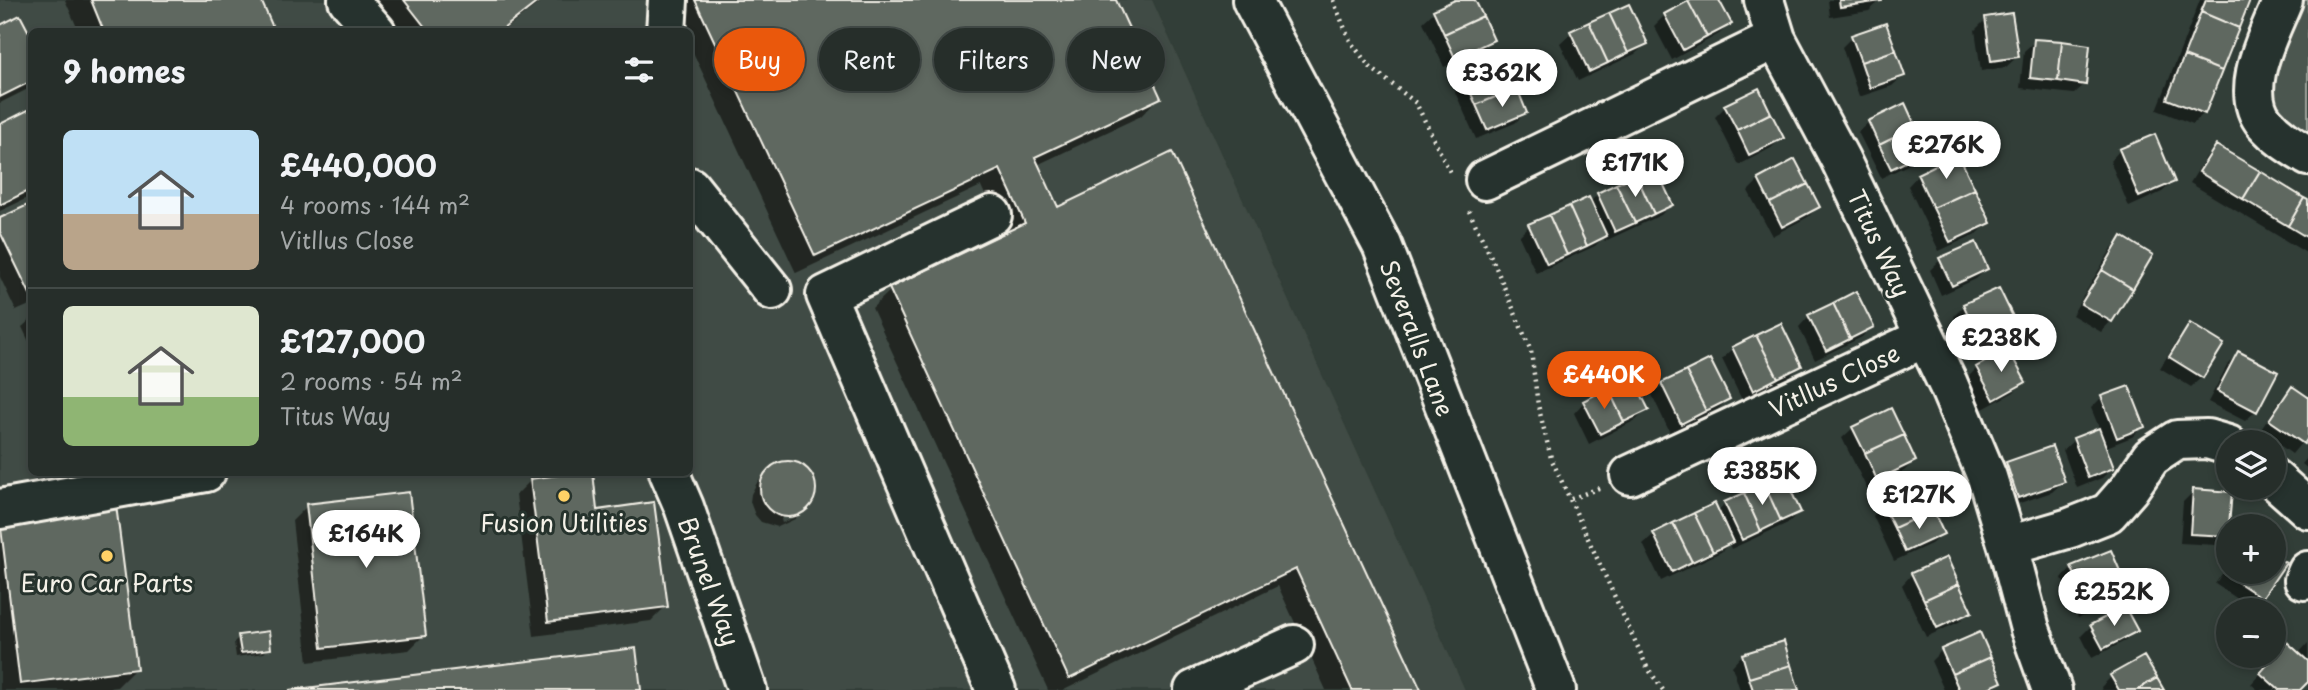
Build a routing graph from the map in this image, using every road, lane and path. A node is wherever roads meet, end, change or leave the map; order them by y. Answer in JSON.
{"nodes":[{"id":1,"x":348,"y":0,"type":"edge"},
{"id":2,"x":668,"y":0,"type":"edge"},
{"id":3,"x":1252,"y":0,"type":"edge"},
{"id":4,"x":1333,"y":0,"type":"edge"},
{"id":5,"x":1764,"y":0,"type":"edge"},
{"id":6,"x":2283,"y":0,"type":"edge"},
{"id":7,"x":372,"y":28,"type":"edge"},
{"id":8,"x":666,"y":28,"type":"edge"},
{"id":9,"x":1776,"y":40,"type":"junction"},
{"id":10,"x":2308,"y":156,"type":"edge"},
{"id":11,"x":1467,"y":187,"type":"junction"},
{"id":12,"x":693,"y":191,"type":"edge"},
{"id":13,"x":992,"y":215,"type":"dead end"},
{"id":14,"x":772,"y":290,"type":"dead end"},
{"id":15,"x":1924,"y":338,"type":"junction"},
{"id":16,"x":2216,"y":442,"type":"edge"},
{"id":17,"x":1630,"y":475,"type":"dead end"},
{"id":18,"x":184,"y":476,"type":"edge"},
{"id":19,"x":670,"y":476,"type":"edge"},
{"id":20,"x":2286,"y":490,"type":"edge"},
{"id":21,"x":0,"y":509,"type":"edge"},
{"id":22,"x":2308,"y":509,"type":"edge"},
{"id":23,"x":2008,"y":546,"type":"junction"},
{"id":24,"x":1294,"y":645,"type":"dead end"},
{"id":25,"x":747,"y":690,"type":"edge"},
{"id":26,"x":996,"y":690,"type":"edge"},
{"id":27,"x":1194,"y":690,"type":"edge"},
{"id":28,"x":1556,"y":690,"type":"edge"},
{"id":29,"x":1662,"y":690,"type":"edge"},
{"id":30,"x":2052,"y":690,"type":"edge"}],
"edges":[{"from":1,"to":7,"type":"street"},
{"from":2,"to":8,"type":"street"},
{"from":3,"to":28,"type":"street","name":"Severalls Lane"},
{"from":4,"to":11,"type":"path"},
{"from":5,"to":9,"type":"street","name":"Titus Way"},
{"from":6,"to":10,"type":"street"},
{"from":9,"to":11,"type":"street"},
{"from":9,"to":15,"type":"street","name":"Titus Way"},
{"from":11,"to":29,"type":"path"},
{"from":12,"to":14,"type":"street"},
{"from":13,"to":26,"type":"street"},
{"from":15,"to":17,"type":"street","name":"Vitllus Close"},
{"from":15,"to":23,"type":"street","name":"Titus Way"},
{"from":16,"to":23,"type":"street"},
{"from":18,"to":21,"type":"street"},
{"from":19,"to":25,"type":"street","name":"Brunel Way"},
{"from":20,"to":22,"type":"street"},
{"from":23,"to":30,"type":"street","name":"Titus Way"},
{"from":24,"to":27,"type":"street"}]}
